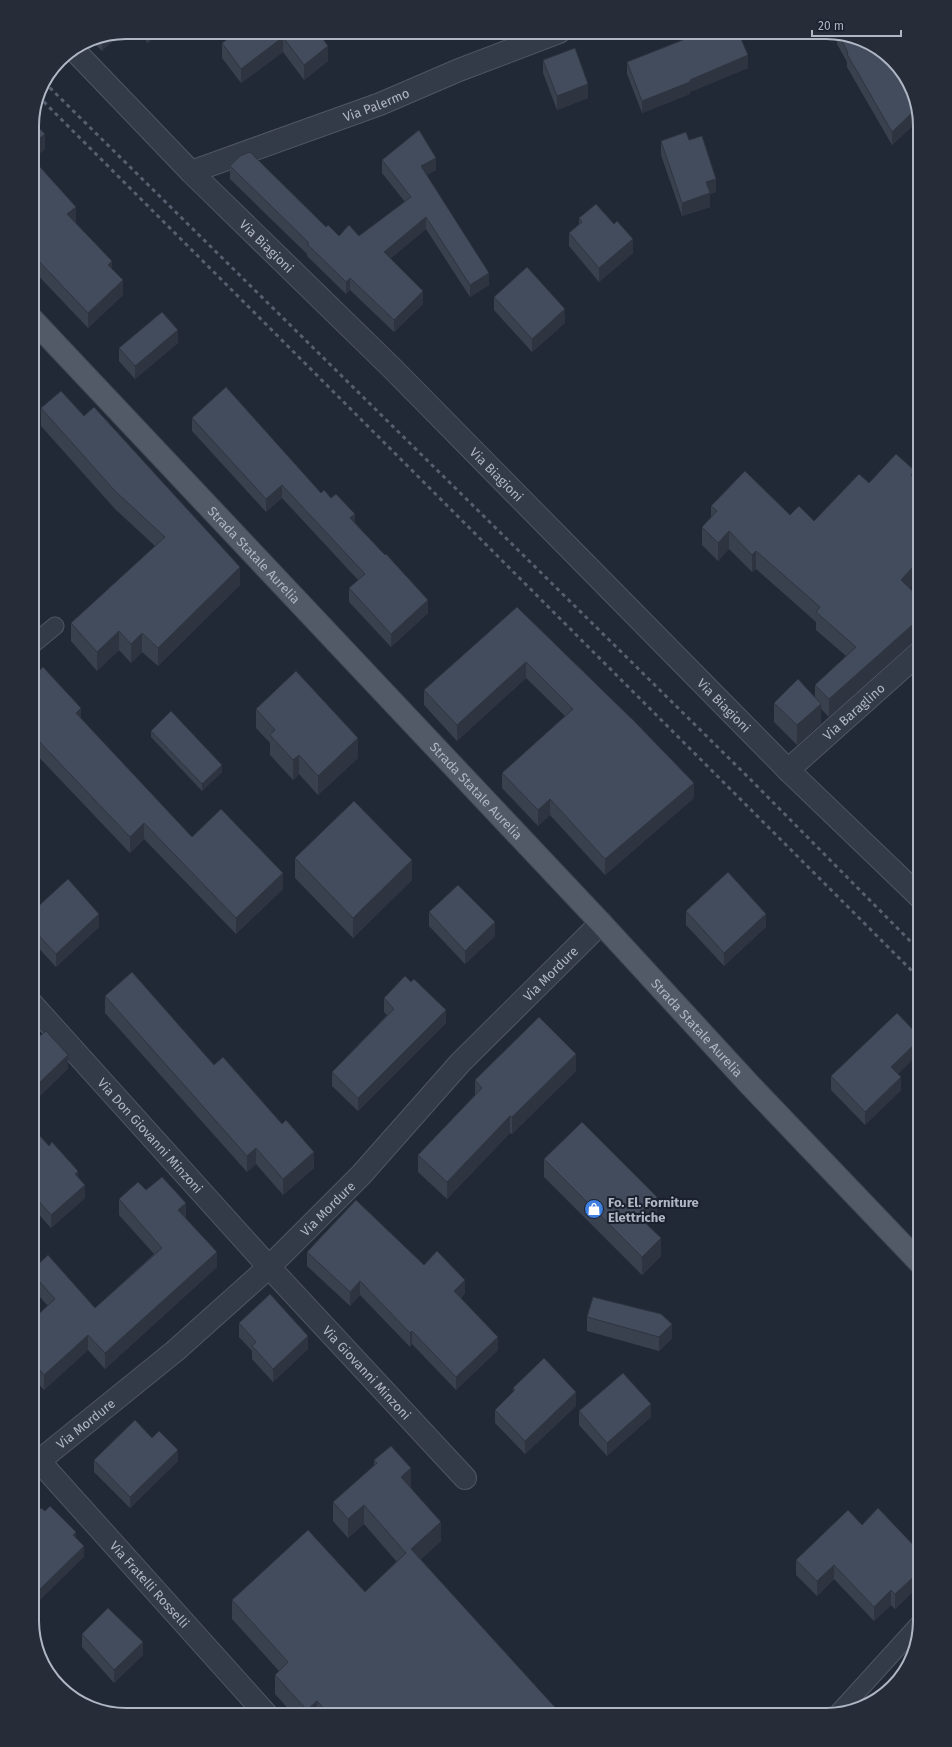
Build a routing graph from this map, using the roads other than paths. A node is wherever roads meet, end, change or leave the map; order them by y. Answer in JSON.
{"nodes":[{"id":1,"x":541,"y":39,"type":"edge"},
{"id":2,"x":78,"y":54,"type":"edge"},
{"id":3,"x":191,"y":172,"type":"junction"},
{"id":4,"x":39,"y":326,"type":"edge"},
{"id":5,"x":55,"y":626,"type":"dead end"},
{"id":6,"x":39,"y":639,"type":"edge"},
{"id":7,"x":913,"y":658,"type":"edge"},
{"id":8,"x":788,"y":770,"type":"junction"},
{"id":9,"x":913,"y":890,"type":"edge"},
{"id":10,"x":601,"y":923,"type":"junction"},
{"id":11,"x":39,"y":1012,"type":"edge"},
{"id":12,"x":913,"y":1255,"type":"edge"},
{"id":13,"x":269,"y":1267,"type":"junction"},
{"id":14,"x":39,"y":1458,"type":"edge"},
{"id":15,"x":39,"y":1467,"type":"edge"},
{"id":16,"x":465,"y":1478,"type":"dead end"},
{"id":17,"x":912,"y":1632,"type":"edge"},
{"id":18,"x":845,"y":1705,"type":"edge"},
{"id":19,"x":261,"y":1708,"type":"edge"}],
"edges":[{"from":1,"to":3,"type":"street","name":"Via Palermo"},
{"from":2,"to":3,"type":"street","name":"Via Biagioni"},
{"from":3,"to":8,"type":"street","name":"Via Biagioni"},
{"from":4,"to":10,"type":"main road","name":"Strada Statale Aurelia"},
{"from":5,"to":6,"type":"lane"},
{"from":7,"to":8,"type":"street","name":"Via Baraglino"},
{"from":8,"to":9,"type":"street","name":"Via Biagioni"},
{"from":10,"to":12,"type":"main road","name":"Strada Statale Aurelia"},
{"from":10,"to":13,"type":"street","name":"Via Mordure"},
{"from":11,"to":13,"type":"street","name":"Via Don Giovanni Minzoni"},
{"from":13,"to":14,"type":"street","name":"Via Mordure"},
{"from":13,"to":16,"type":"street","name":"Via Giovanni Minzoni"},
{"from":15,"to":19,"type":"street","name":"Via Fratelli Rosselli"},
{"from":17,"to":18,"type":"lane"}]}
